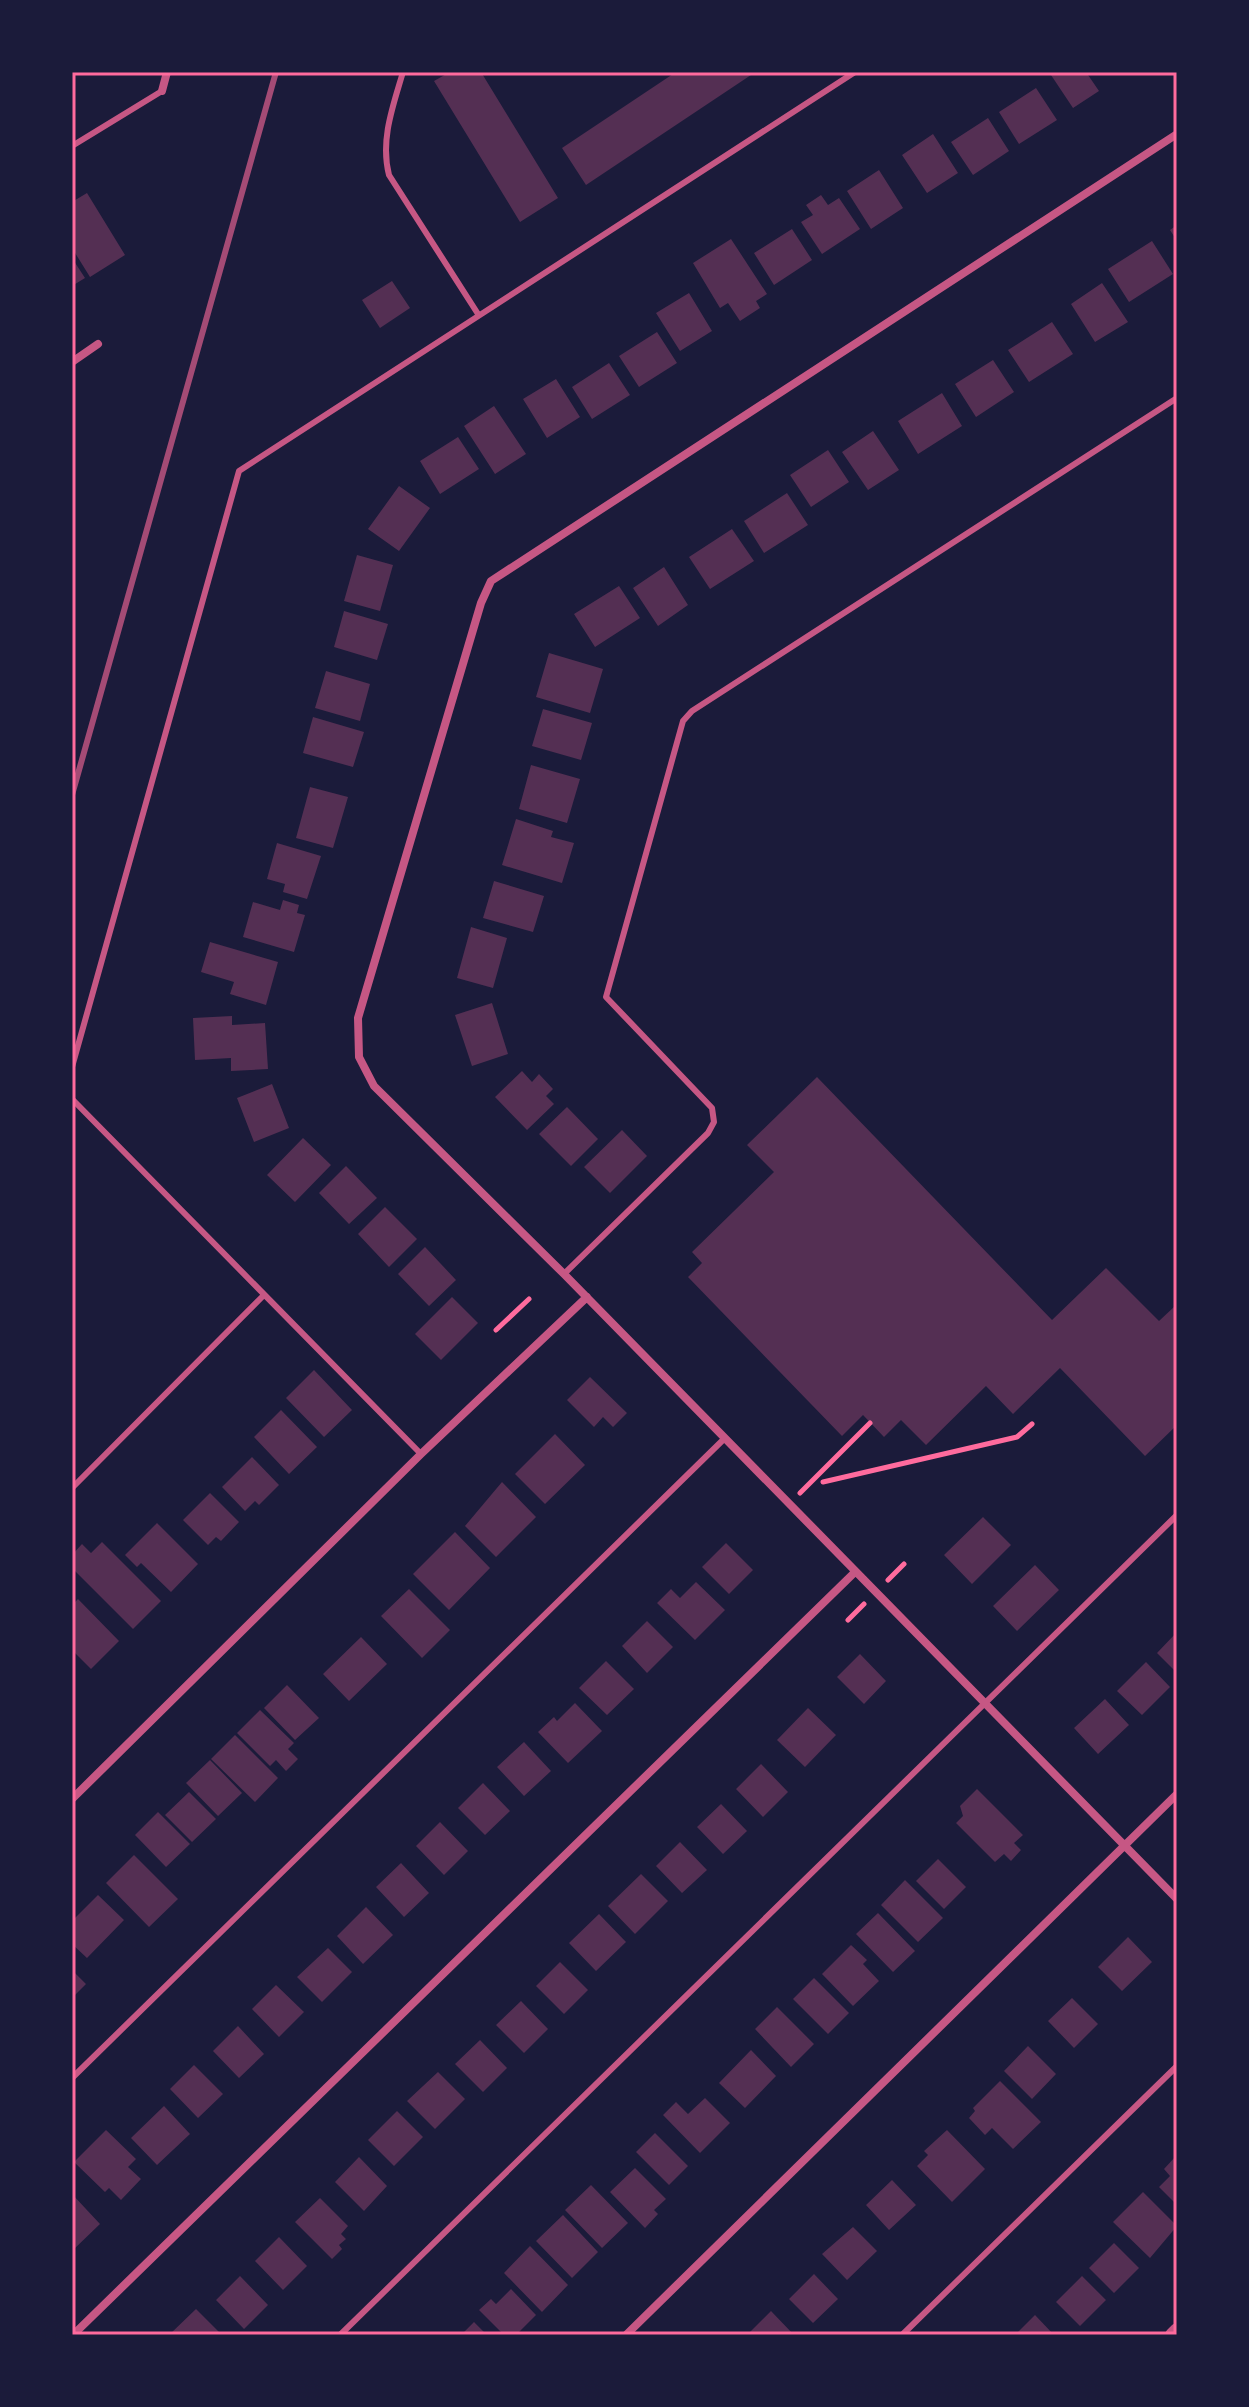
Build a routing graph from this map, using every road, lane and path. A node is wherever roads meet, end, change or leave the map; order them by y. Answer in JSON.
{"nodes":[{"id":1,"x":167,"y":72,"type":"edge"},
{"id":2,"x":403,"y":72,"type":"edge"},
{"id":3,"x":855,"y":72,"type":"edge"},
{"id":4,"x":162,"y":91,"type":"joint"},
{"id":5,"x":1177,"y":134,"type":"edge"},
{"id":6,"x":72,"y":146,"type":"edge"},
{"id":7,"x":478,"y":314,"type":"junction"},
{"id":8,"x":98,"y":344,"type":"dead end"},
{"id":9,"x":72,"y":362,"type":"edge"},
{"id":10,"x":1177,"y":398,"type":"edge"},
{"id":11,"x":72,"y":1067,"type":"edge"},
{"id":12,"x":72,"y":1099,"type":"edge"},
{"id":13,"x":564,"y":1274,"type":"junction"},
{"id":14,"x":263,"y":1296,"type":"junction"},
{"id":15,"x":587,"y":1297,"type":"junction"},
{"id":16,"x":529,"y":1299,"type":"dead end"},
{"id":17,"x":496,"y":1330,"type":"dead end"},
{"id":18,"x":870,"y":1423,"type":"dead end"},
{"id":19,"x":1032,"y":1424,"type":"dead end"},
{"id":20,"x":725,"y":1438,"type":"junction"},
{"id":21,"x":421,"y":1454,"type":"junction"},
{"id":22,"x":823,"y":1482,"type":"dead end"},
{"id":23,"x":72,"y":1488,"type":"edge"},
{"id":24,"x":789,"y":1504,"type":"junction"},
{"id":25,"x":1177,"y":1515,"type":"edge"},
{"id":26,"x":855,"y":1572,"type":"junction"},
{"id":27,"x":986,"y":1703,"type":"junction"},
{"id":28,"x":1177,"y":1794,"type":"edge"},
{"id":29,"x":72,"y":1799,"type":"edge"},
{"id":30,"x":1124,"y":1845,"type":"junction"},
{"id":31,"x":1177,"y":1899,"type":"edge"},
{"id":32,"x":1177,"y":2066,"type":"edge"},
{"id":33,"x":72,"y":2078,"type":"edge"},
{"id":34,"x":1177,"y":2330,"type":"edge"},
{"id":35,"x":73,"y":2335,"type":"edge"},
{"id":36,"x":340,"y":2335,"type":"edge"},
{"id":37,"x":626,"y":2335,"type":"edge"},
{"id":38,"x":902,"y":2335,"type":"edge"},
{"id":39,"x":1172,"y":2335,"type":"edge"}],
"edges":[{"from":1,"to":4,"type":"street"},
{"from":2,"to":7,"type":"lane"},
{"from":3,"to":7,"type":"lane"},
{"from":4,"to":6,"type":"lane"},
{"from":5,"to":13,"type":"street"},
{"from":7,"to":11,"type":"lane"},
{"from":8,"to":9,"type":"street"},
{"from":10,"to":13,"type":"lane"},
{"from":12,"to":14,"type":"lane"},
{"from":13,"to":15,"type":"street"},
{"from":14,"to":21,"type":"lane"},
{"from":14,"to":23,"type":"lane"},
{"from":15,"to":20,"type":"street"},
{"from":15,"to":21,"type":"street"},
{"from":16,"to":17,"type":"path"},
{"from":18,"to":24,"type":"path"},
{"from":19,"to":22,"type":"path"},
{"from":20,"to":24,"type":"street"},
{"from":20,"to":33,"type":"lane"},
{"from":21,"to":29,"type":"street"},
{"from":24,"to":26,"type":"street"},
{"from":25,"to":27,"type":"lane"},
{"from":26,"to":27,"type":"street"},
{"from":26,"to":35,"type":"street"},
{"from":27,"to":30,"type":"street"},
{"from":27,"to":36,"type":"lane"},
{"from":28,"to":30,"type":"street"},
{"from":30,"to":31,"type":"street"},
{"from":30,"to":37,"type":"street"},
{"from":32,"to":38,"type":"lane"},
{"from":34,"to":39,"type":"street"}]}
